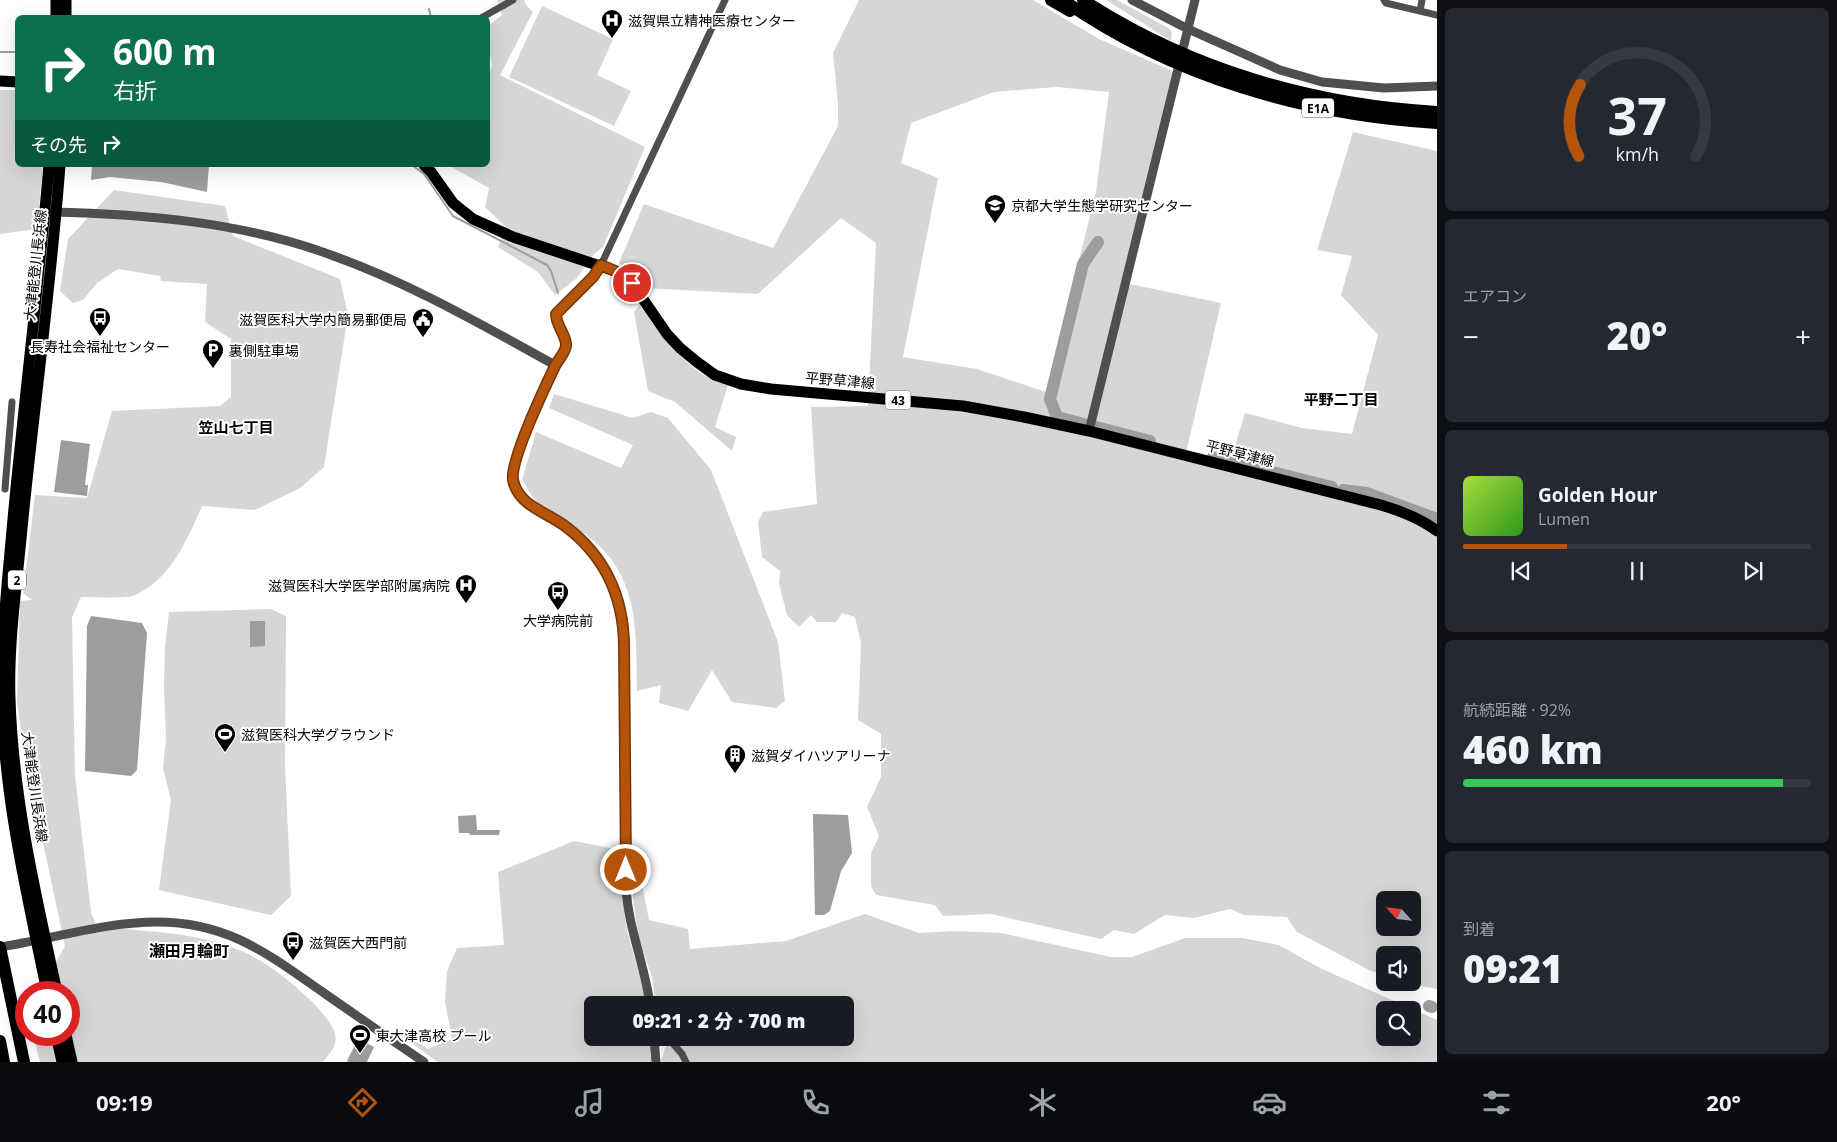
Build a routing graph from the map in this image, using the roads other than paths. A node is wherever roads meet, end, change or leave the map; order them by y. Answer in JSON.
{"nodes":[{"id":1,"x":56,"y":0,"type":"edge"},
{"id":2,"x":66,"y":0,"type":"edge"},
{"id":3,"x":513,"y":0,"type":"edge"},
{"id":4,"x":724,"y":0,"type":"edge"},
{"id":5,"x":1051,"y":0,"type":"edge"},
{"id":6,"x":1063,"y":0,"type":"edge"},
{"id":7,"x":1083,"y":0,"type":"edge"},
{"id":8,"x":1095,"y":0,"type":"edge"},
{"id":9,"x":1132,"y":0,"type":"edge"},
{"id":10,"x":1195,"y":0,"type":"edge"},
{"id":11,"x":1384,"y":0,"type":"edge"},
{"id":12,"x":1422,"y":0,"type":"edge"},
{"id":13,"x":1420,"y":11,"type":"junction"},
{"id":14,"x":56,"y":15,"type":"edge"},
{"id":15,"x":66,"y":15,"type":"edge"},
{"id":16,"x":487,"y":15,"type":"edge"},
{"id":17,"x":1437,"y":15,"type":"edge"},
{"id":18,"x":1188,"y":29,"type":"junction"},
{"id":19,"x":1157,"y":47,"type":"junction"},
{"id":20,"x":1205,"y":68,"type":"junction"},
{"id":21,"x":0,"y":81,"type":"edge"},
{"id":22,"x":15,"y":82,"type":"edge"},
{"id":23,"x":1437,"y":86,"type":"edge"},
{"id":24,"x":1437,"y":112,"type":"edge"},
{"id":25,"x":1437,"y":123,"type":"edge"},
{"id":26,"x":49,"y":167,"type":"edge"},
{"id":27,"x":60,"y":167,"type":"edge"},
{"id":28,"x":426,"y":167,"type":"edge"},
{"id":29,"x":51,"y":212,"type":"junction"},
{"id":30,"x":601,"y":265,"type":"junction"},
{"id":31,"x":556,"y":365,"type":"junction"},
{"id":32,"x":12,"y":402,"type":"dead end"},
{"id":33,"x":1089,"y":431,"type":"junction"},
{"id":34,"x":12,"y":488,"type":"edge"},
{"id":35,"x":1437,"y":531,"type":"edge"},
{"id":36,"x":41,"y":940,"type":"junction"},
{"id":37,"x":0,"y":947,"type":"edge"},
{"id":38,"x":45,"y":981,"type":"edge"},
{"id":39,"x":54,"y":981,"type":"edge"},
{"id":40,"x":648,"y":996,"type":"edge"},
{"id":41,"x":0,"y":1041,"type":"edge"},
{"id":42,"x":58,"y":1046,"type":"edge"},
{"id":43,"x":68,"y":1046,"type":"edge"},
{"id":44,"x":655,"y":1046,"type":"edge"},
{"id":45,"x":675,"y":1046,"type":"edge"},
{"id":46,"x":4,"y":1062,"type":"edge"},
{"id":47,"x":24,"y":1062,"type":"edge"},
{"id":48,"x":62,"y":1062,"type":"edge"},
{"id":49,"x":72,"y":1062,"type":"edge"},
{"id":50,"x":424,"y":1062,"type":"edge"},
{"id":51,"x":656,"y":1062,"type":"edge"},
{"id":52,"x":686,"y":1062,"type":"edge"}],
"edges":[{"from":1,"to":14,"type":"main road"},
{"from":2,"to":15,"type":"main road"},
{"from":3,"to":16,"type":"street"},
{"from":4,"to":30,"type":"street"},
{"from":5,"to":19,"type":"highway"},
{"from":6,"to":19,"type":"highway","number":"E1A"},
{"from":7,"to":19,"type":"highway","number":"E1A"},
{"from":8,"to":19,"type":"highway"},
{"from":9,"to":18,"type":"street"},
{"from":10,"to":18,"type":"street"},
{"from":11,"to":13,"type":"street"},
{"from":12,"to":13,"type":"street"},
{"from":13,"to":17,"type":"street"},
{"from":18,"to":23,"type":"street"},
{"from":18,"to":33,"type":"street"},
{"from":19,"to":20,"type":"highway","number":"E1A"},
{"from":20,"to":24,"type":"highway","number":"E1A"},
{"from":20,"to":25,"type":"highway","number":"E1A"},
{"from":21,"to":22,"type":"main road"},
{"from":26,"to":29,"type":"main road","name":"大津能登川長浜線","number":"2"},
{"from":27,"to":29,"type":"main road","name":"大津能登川長浜線","number":"2"},
{"from":28,"to":30,"type":"main road","name":"平野草津線","number":"43"},
{"from":29,"to":31,"type":"street"},
{"from":29,"to":34,"type":"main road","name":"大津能登川長浜線","number":"2"},
{"from":30,"to":31,"type":"street"},
{"from":30,"to":33,"type":"main road","name":"平野草津線","number":"43"},
{"from":31,"to":40,"type":"street"},
{"from":32,"to":34,"type":"street"},
{"from":33,"to":35,"type":"main road","name":"平野草津線","number":"43"},
{"from":34,"to":36,"type":"main road","name":"大津能登川長浜線","number":"2"},
{"from":36,"to":37,"type":"street"},
{"from":36,"to":38,"type":"main road","name":"大津能登川長浜線","number":"2"},
{"from":36,"to":39,"type":"main road","name":"大津能登川長浜線","number":"2"},
{"from":36,"to":50,"type":"street"},
{"from":37,"to":47,"type":"highway"},
{"from":41,"to":46,"type":"highway"},
{"from":42,"to":48,"type":"main road"},
{"from":43,"to":49,"type":"main road"},
{"from":44,"to":51,"type":"street"},
{"from":45,"to":52,"type":"street"}]}
